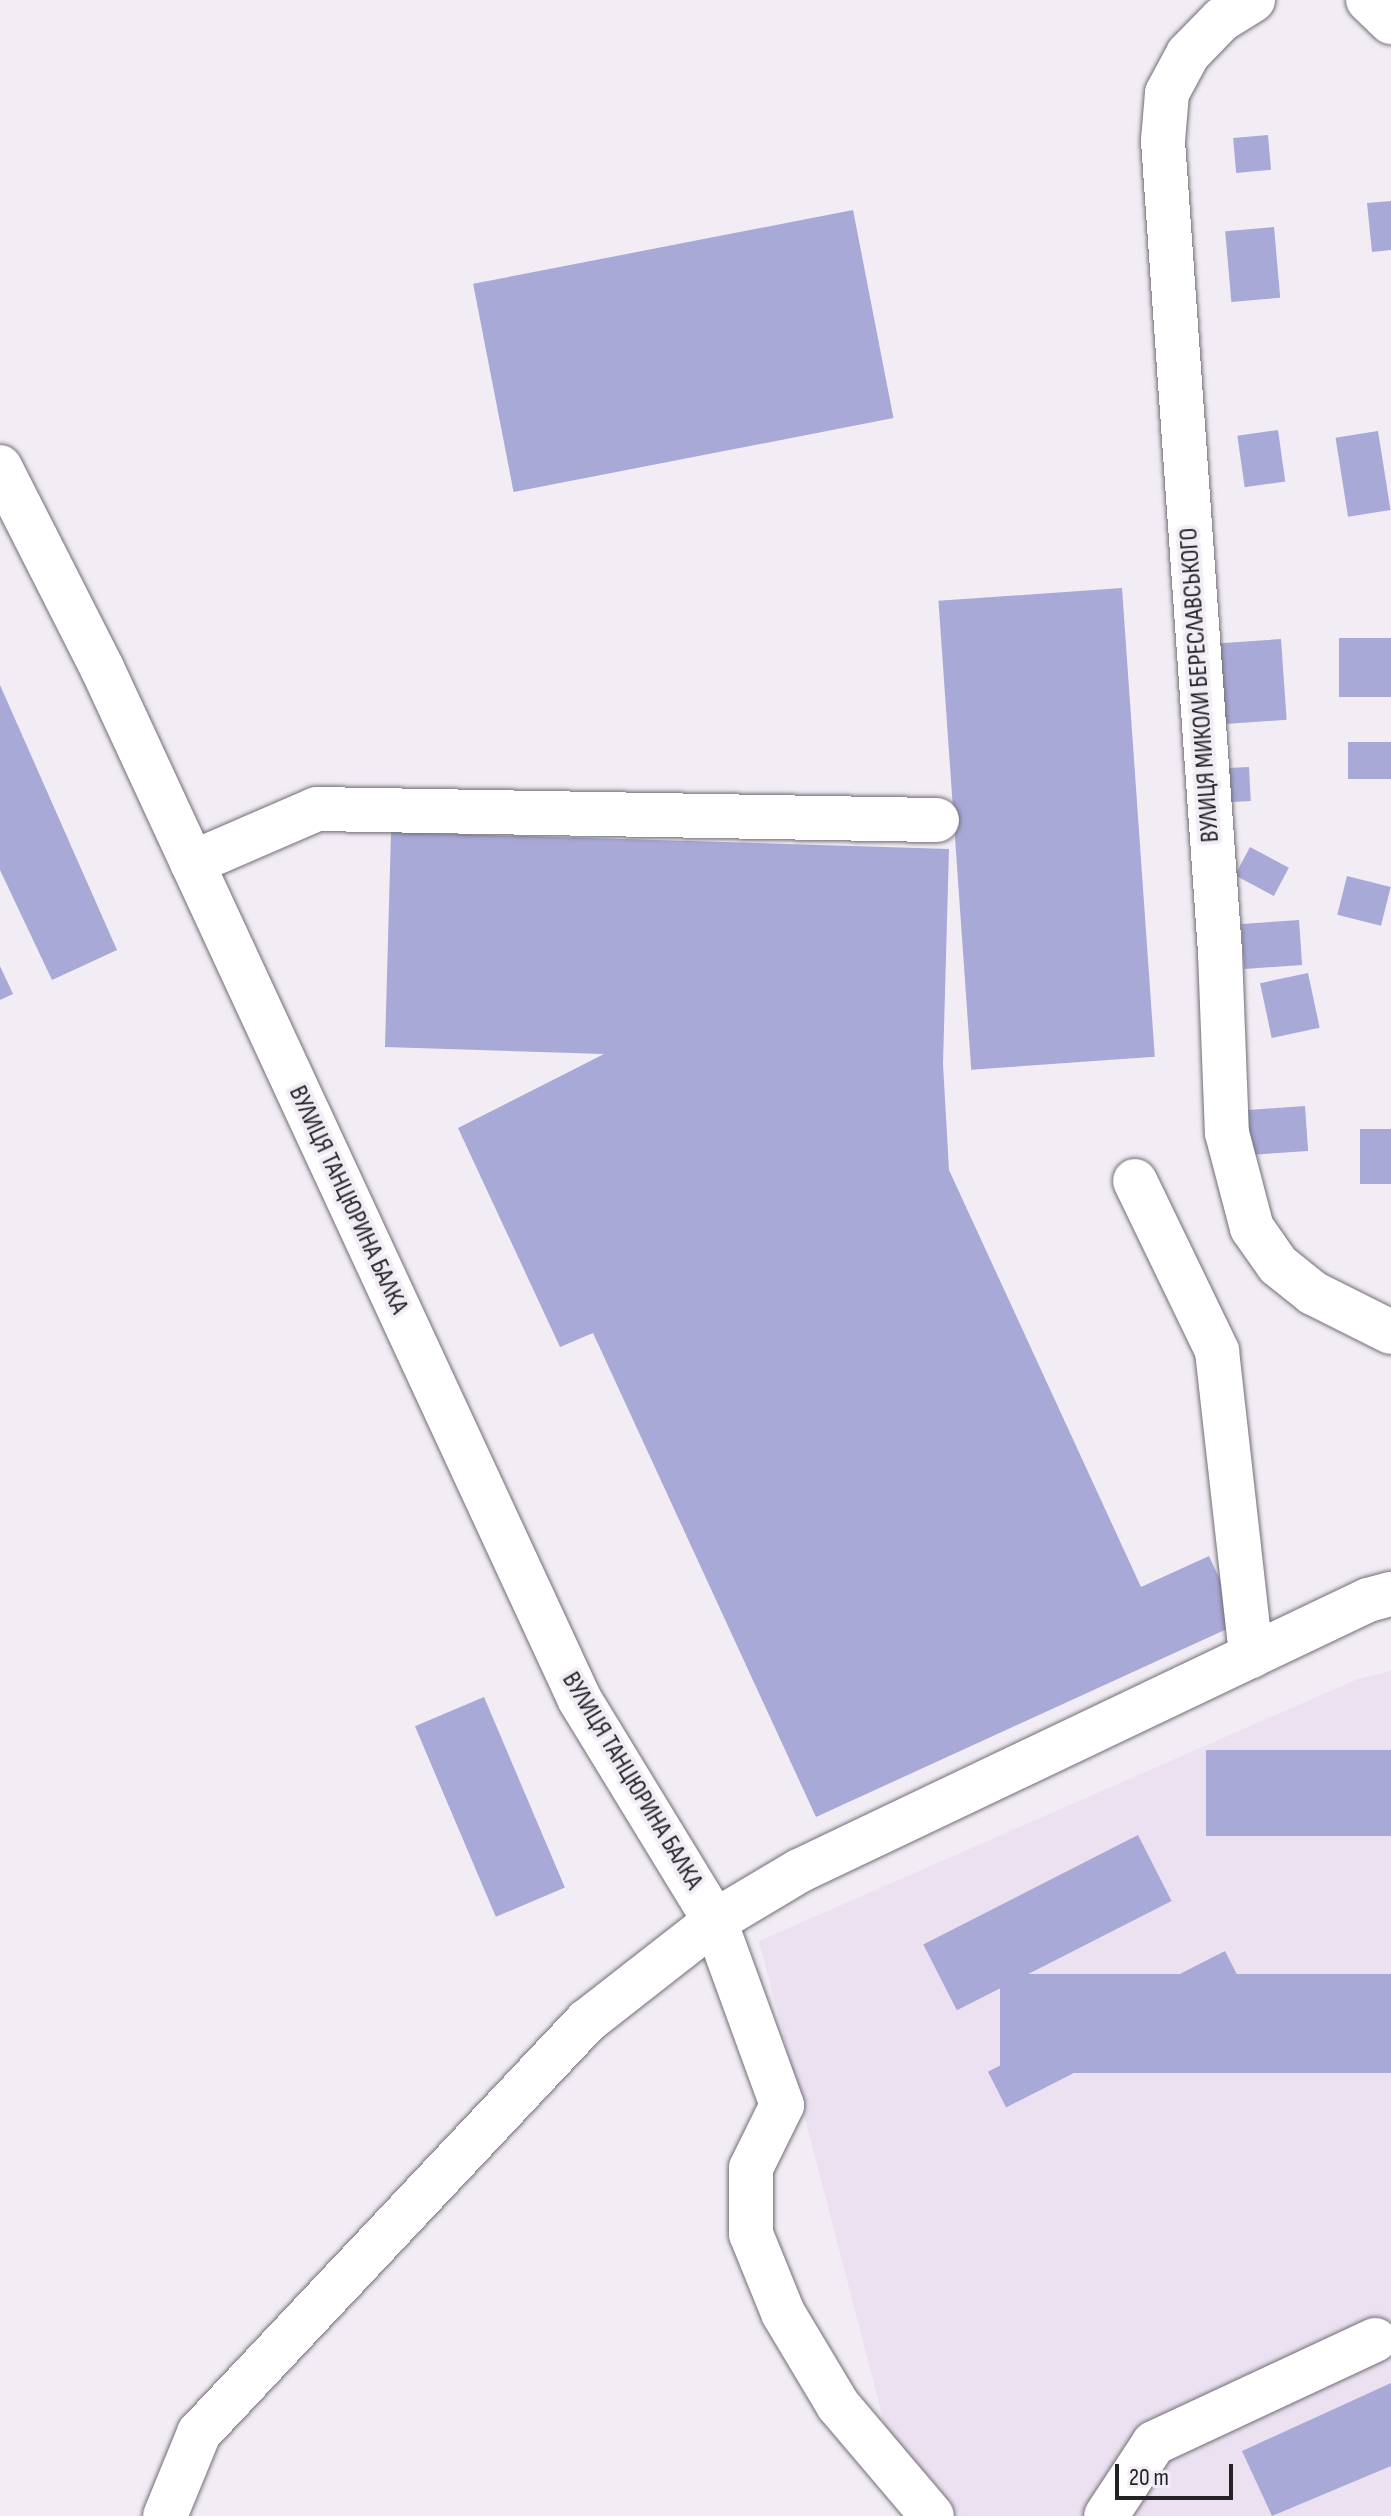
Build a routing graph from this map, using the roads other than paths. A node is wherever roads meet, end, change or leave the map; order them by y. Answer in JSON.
{"nodes":[{"id":1,"x":1253,"y":0,"type":"edge"},
{"id":2,"x":1368,"y":0,"type":"edge"},
{"id":3,"x":1391,"y":22,"type":"edge"},
{"id":4,"x":0,"y":467,"type":"edge"},
{"id":5,"x":937,"y":820,"type":"dead end"},
{"id":6,"x":192,"y":863,"type":"junction"},
{"id":7,"x":1135,"y":1181,"type":"dead end"},
{"id":8,"x":1390,"y":1330,"type":"edge"},
{"id":9,"x":1391,"y":1594,"type":"edge"},
{"id":10,"x":1251,"y":1656,"type":"junction"},
{"id":11,"x":715,"y":1921,"type":"junction"},
{"id":12,"x":1375,"y":2340,"type":"dead end"},
{"id":13,"x":165,"y":2516,"type":"edge"},
{"id":14,"x":932,"y":2516,"type":"edge"},
{"id":15,"x":1106,"y":2516,"type":"edge"}],
"edges":[{"from":1,"to":8,"type":"street","name":"ВУЛИЦЯ МИКОЛИ БЕРЕСЛАВСЬКОГО"},
{"from":2,"to":3,"type":"street"},
{"from":4,"to":6,"type":"street","name":"ВУЛИЦЯ ТАНЦЮРИНА БАЛКА"},
{"from":5,"to":6,"type":"street"},
{"from":6,"to":11,"type":"street","name":"ВУЛИЦЯ ТАНЦЮРИНА БАЛКА"},
{"from":7,"to":10,"type":"street"},
{"from":9,"to":10,"type":"street"},
{"from":10,"to":11,"type":"street"},
{"from":11,"to":13,"type":"street"},
{"from":11,"to":14,"type":"street","name":"ВУЛИЦЯ ТАНЦЮРИНА БАЛКА"},
{"from":12,"to":15,"type":"street"}]}
